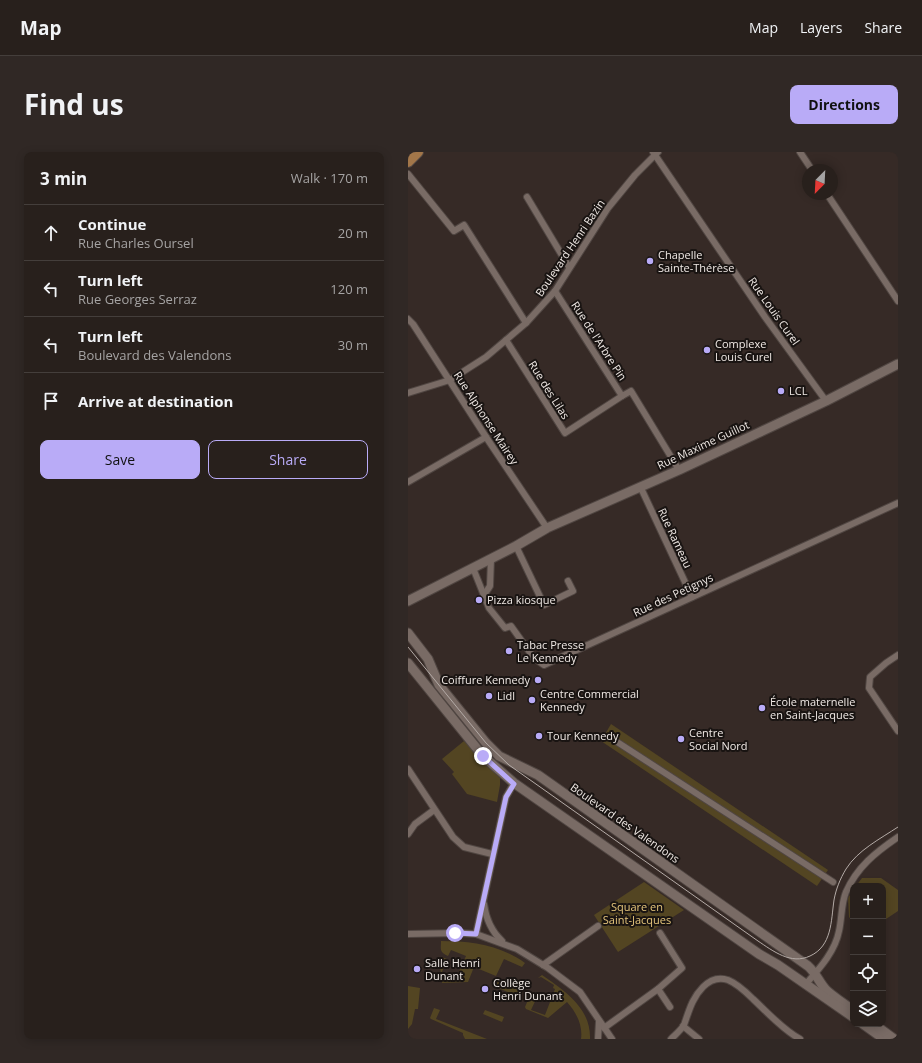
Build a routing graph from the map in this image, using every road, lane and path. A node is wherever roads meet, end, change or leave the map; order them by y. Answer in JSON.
{"nodes":[{"id":1,"x":418,"y":152,"type":"edge"},
{"id":2,"x":800,"y":152,"type":"edge"},
{"id":3,"x":656,"y":153,"type":"edge"},
{"id":4,"x":408,"y":162,"type":"edge"},
{"id":5,"x":808,"y":164,"type":"edge"},
{"id":6,"x":408,"y":174,"type":"edge"},
{"id":7,"x":527,"y":197,"type":"dead end"},
{"id":8,"x":831,"y":200,"type":"edge"},
{"id":9,"x":569,"y":267,"type":"junction"},
{"id":10,"x":555,"y":291,"type":"junction"},
{"id":11,"x":898,"y":301,"type":"edge"},
{"id":12,"x":408,"y":319,"type":"edge"},
{"id":13,"x":526,"y":323,"type":"junction"},
{"id":14,"x":506,"y":340,"type":"junction"},
{"id":15,"x":898,"y":364,"type":"edge"},
{"id":16,"x":450,"y":380,"type":"junction"},
{"id":17,"x":408,"y":393,"type":"edge"},
{"id":18,"x":622,"y":396,"type":"junction"},
{"id":19,"x":826,"y":401,"type":"junction"},
{"id":20,"x":486,"y":437,"type":"junction"},
{"id":21,"x":679,"y":470,"type":"junction"},
{"id":22,"x":408,"y":482,"type":"edge"},
{"id":23,"x":640,"y":486,"type":"junction"},
{"id":24,"x":898,"y":503,"type":"edge"},
{"id":25,"x":547,"y":528,"type":"junction"},
{"id":26,"x":516,"y":546,"type":"junction"},
{"id":27,"x":491,"y":559,"type":"junction"},
{"id":28,"x":473,"y":568,"type":"junction"},
{"id":29,"x":568,"y":581,"type":"dead end"},
{"id":30,"x":484,"y":595,"type":"junction"},
{"id":31,"x":692,"y":597,"type":"junction"},
{"id":32,"x":408,"y":601,"type":"edge"},
{"id":33,"x":408,"y":633,"type":"edge"},
{"id":34,"x":898,"y":655,"type":"edge"},
{"id":35,"x":408,"y":664,"type":"edge"},
{"id":36,"x":898,"y":731,"type":"edge"},
{"id":37,"x":611,"y":738,"type":"dead end"},
{"id":38,"x":408,"y":769,"type":"edge"},
{"id":39,"x":514,"y":784,"type":"junction"},
{"id":40,"x":434,"y":810,"type":"junction"},
{"id":41,"x":408,"y":834,"type":"edge"},
{"id":42,"x":898,"y":837,"type":"edge"},
{"id":43,"x":492,"y":854,"type":"junction"},
{"id":44,"x":833,"y":882,"type":"dead end"},
{"id":45,"x":483,"y":899,"type":"junction"},
{"id":46,"x":598,"y":926,"type":"dead end"},
{"id":47,"x":660,"y":933,"type":"dead end"},
{"id":48,"x":408,"y":934,"type":"edge"},
{"id":49,"x":476,"y":934,"type":"junction"},
{"id":50,"x":506,"y":945,"type":"junction"},
{"id":51,"x":542,"y":965,"type":"junction"},
{"id":52,"x":816,"y":973,"type":"junction"},
{"id":53,"x":805,"y":984,"type":"junction"},
{"id":54,"x":658,"y":989,"type":"junction"},
{"id":55,"x":670,"y":1007,"type":"dead end"},
{"id":56,"x":850,"y":1008,"type":"edge"},
{"id":57,"x":850,"y":1015,"type":"edge"},
{"id":58,"x":599,"y":1021,"type":"junction"},
{"id":59,"x":683,"y":1026,"type":"junction"},
{"id":60,"x":867,"y":1027,"type":"edge"},
{"id":61,"x":878,"y":1027,"type":"edge"},
{"id":62,"x":604,"y":1028,"type":"junction"},
{"id":63,"x":598,"y":1039,"type":"edge"},
{"id":64,"x":612,"y":1039,"type":"edge"},
{"id":65,"x":671,"y":1039,"type":"edge"},
{"id":66,"x":699,"y":1039,"type":"edge"},
{"id":67,"x":800,"y":1039,"type":"edge"},
{"id":68,"x":884,"y":1039,"type":"edge"},
{"id":69,"x":894,"y":1039,"type":"edge"}],
"edges":[{"from":1,"to":4,"type":"main road"},
{"from":2,"to":5,"type":"street"},
{"from":3,"to":9,"type":"street","name":"Boulevard Henri Bazin"},
{"from":3,"to":19,"type":"street","name":"Rue Louis Curel"},
{"from":6,"to":13,"type":"street"},
{"from":7,"to":9,"type":"street"},
{"from":8,"to":11,"type":"street"},
{"from":9,"to":10,"type":"street","name":"Boulevard Henri Bazin"},
{"from":10,"to":13,"type":"street","name":"Boulevard Henri Bazin"},
{"from":10,"to":18,"type":"street","name":"Rue de l'Arbre Pin"},
{"from":12,"to":16,"type":"street","name":"Rue Alphonse Mairey"},
{"from":13,"to":14,"type":"street","name":"Boulevard Henri Bazin"},
{"from":14,"to":16,"type":"street","name":"Boulevard Henri Bazin"},
{"from":14,"to":18,"type":"street","name":"Rue des Lilas"},
{"from":15,"to":19,"type":"street","name":"Rue Maxime Guillot"},
{"from":16,"to":17,"type":"street","name":"Boulevard Henri Bazin"},
{"from":16,"to":20,"type":"street","name":"Rue Alphonse Mairey"},
{"from":18,"to":21,"type":"street","name":"Rue de l'Arbre Pin"},
{"from":19,"to":21,"type":"street","name":"Rue Maxime Guillot"},
{"from":20,"to":22,"type":"street"},
{"from":20,"to":25,"type":"street","name":"Rue Alphonse Mairey"},
{"from":21,"to":23,"type":"street","name":"Rue Maxime Guillot"},
{"from":23,"to":25,"type":"street","name":"Rue Maxime Guillot"},
{"from":23,"to":31,"type":"street","name":"Rue Rameau"},
{"from":24,"to":31,"type":"street","name":"Rue des Petignys"},
{"from":25,"to":26,"type":"street","name":"Rue Maxime Guillot"},
{"from":26,"to":27,"type":"street","name":"Rue Maxime Guillot"},
{"from":26,"to":29,"type":"street"},
{"from":27,"to":28,"type":"street","name":"Rue Maxime Guillot"},
{"from":27,"to":30,"type":"street"},
{"from":28,"to":30,"type":"street","name":"Rue des Petignys"},
{"from":28,"to":32,"type":"street","name":"Rue Maxime Guillot"},
{"from":30,"to":31,"type":"street","name":"Rue des Petignys"},
{"from":33,"to":52,"type":"street","name":"Boulevard des Valendons"},
{"from":34,"to":36,"type":"street"},
{"from":35,"to":39,"type":"street"},
{"from":37,"to":44,"type":"street"},
{"from":38,"to":40,"type":"street"},
{"from":39,"to":43,"type":"street"},
{"from":39,"to":53,"type":"street"},
{"from":40,"to":41,"type":"street"},
{"from":40,"to":43,"type":"street"},
{"from":42,"to":52,"type":"street"},
{"from":43,"to":45,"type":"street"},
{"from":45,"to":49,"type":"street"},
{"from":45,"to":50,"type":"street"},
{"from":46,"to":51,"type":"street"},
{"from":47,"to":54,"type":"street"},
{"from":48,"to":49,"type":"street"},
{"from":49,"to":50,"type":"street"},
{"from":50,"to":51,"type":"street"},
{"from":51,"to":58,"type":"street"},
{"from":52,"to":53,"type":"street"},
{"from":52,"to":56,"type":"street","name":"Boulevard des Valendons"},
{"from":53,"to":57,"type":"street"},
{"from":54,"to":55,"type":"street"},
{"from":54,"to":62,"type":"street"},
{"from":58,"to":62,"type":"street"},
{"from":58,"to":63,"type":"street"},
{"from":59,"to":65,"type":"street"},
{"from":59,"to":66,"type":"street"},
{"from":59,"to":67,"type":"street"},
{"from":60,"to":68,"type":"street"},
{"from":61,"to":69,"type":"street"},
{"from":62,"to":64,"type":"street"}]}
